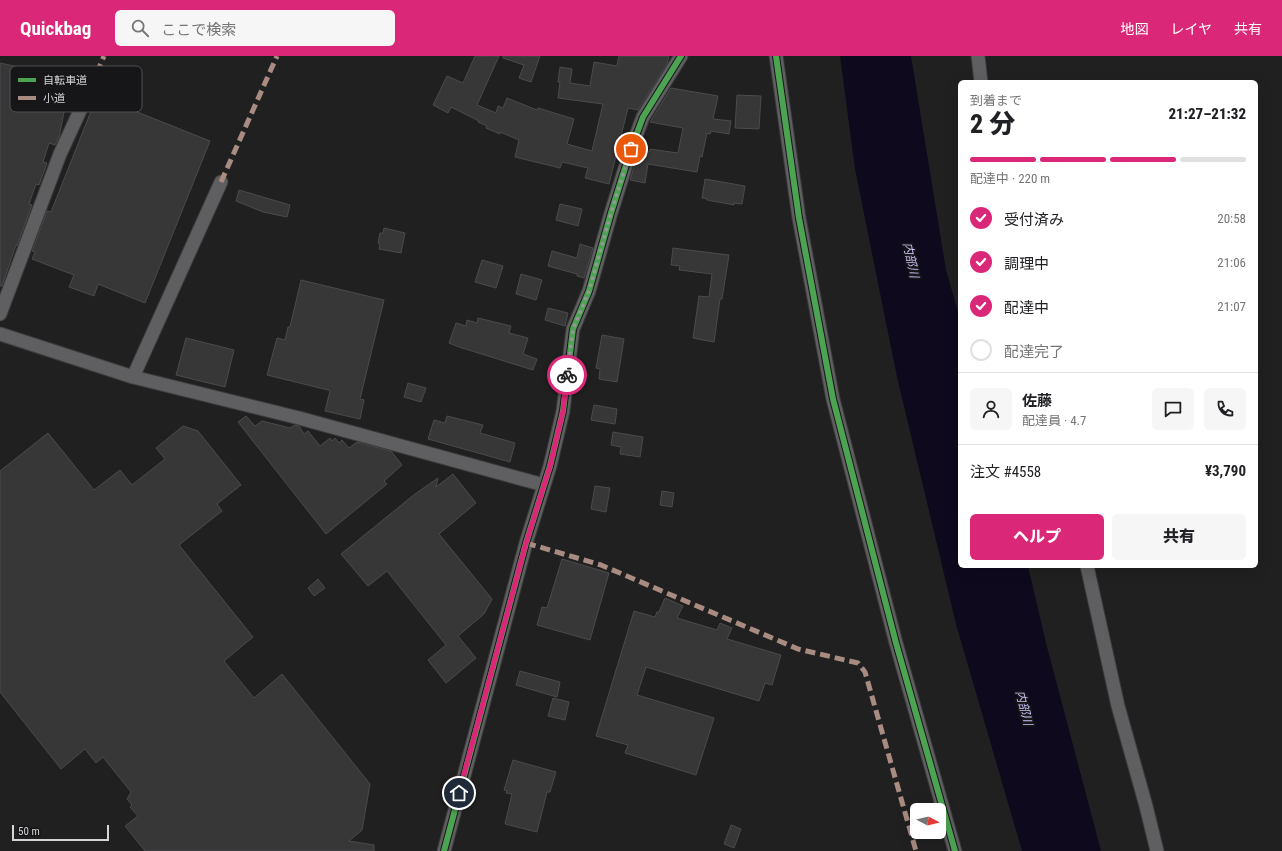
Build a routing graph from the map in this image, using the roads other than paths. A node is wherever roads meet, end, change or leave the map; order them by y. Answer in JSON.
{"nodes":[{"id":1,"x":681,"y":56,"type":"edge"},
{"id":2,"x":776,"y":56,"type":"edge"},
{"id":3,"x":978,"y":56,"type":"edge"},
{"id":4,"x":981,"y":80,"type":"edge"},
{"id":5,"x":79,"y":112,"type":"edge"},
{"id":6,"x":221,"y":182,"type":"dead end"},
{"id":7,"x":0,"y":314,"type":"edge"},
{"id":8,"x":0,"y":334,"type":"edge"},
{"id":9,"x":133,"y":377,"type":"junction"},
{"id":10,"x":544,"y":485,"type":"junction"},
{"id":11,"x":1087,"y":568,"type":"edge"},
{"id":12,"x":444,"y":851,"type":"edge"},
{"id":13,"x":955,"y":851,"type":"edge"},
{"id":14,"x":1156,"y":851,"type":"edge"}],
"edges":[{"from":1,"to":10,"type":"street"},
{"from":2,"to":13,"type":"street"},
{"from":3,"to":4,"type":"street"},
{"from":5,"to":7,"type":"street"},
{"from":6,"to":9,"type":"street"},
{"from":8,"to":9,"type":"street"},
{"from":9,"to":10,"type":"street"},
{"from":10,"to":12,"type":"street"},
{"from":11,"to":14,"type":"street"}]}
